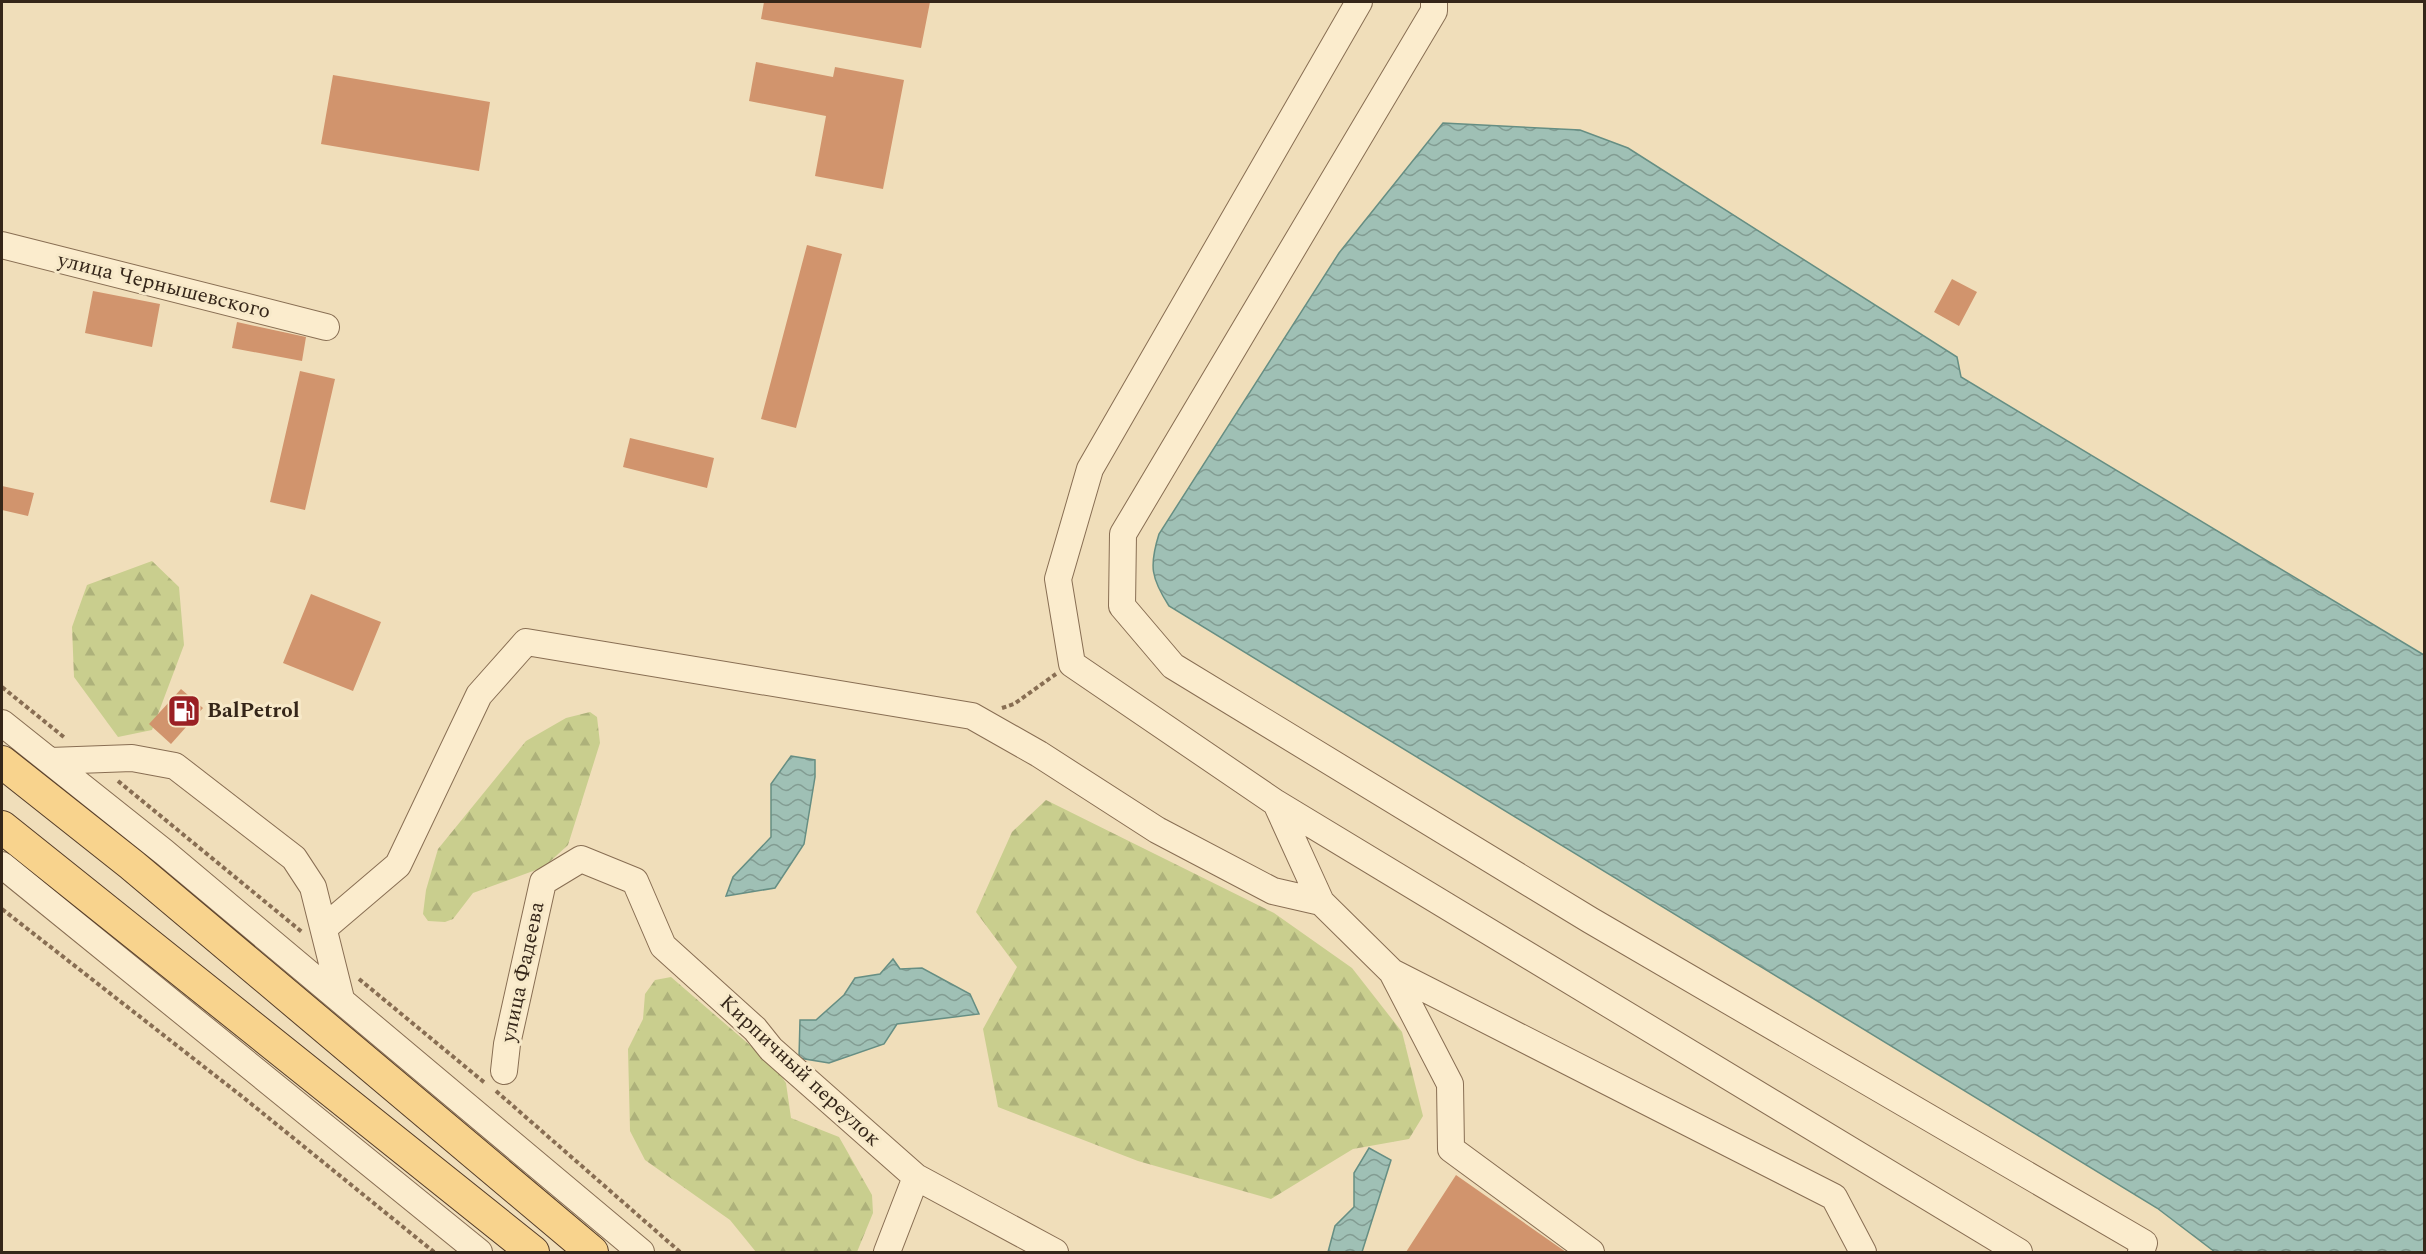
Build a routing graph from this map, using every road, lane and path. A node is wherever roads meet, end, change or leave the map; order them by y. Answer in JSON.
{"nodes":[{"id":1,"x":1359,"y":2,"type":"edge"},
{"id":2,"x":1434,"y":2,"type":"edge"},
{"id":3,"x":2,"y":246,"type":"edge"},
{"id":4,"x":326,"y":327,"type":"dead end"},
{"id":5,"x":1072,"y":664,"type":"junction"},
{"id":6,"x":972,"y":716,"type":"junction"},
{"id":7,"x":2,"y":723,"type":"edge"},
{"id":8,"x":2,"y":762,"type":"edge"},
{"id":9,"x":50,"y":762,"type":"junction"},
{"id":10,"x":1276,"y":803,"type":"junction"},
{"id":11,"x":2,"y":826,"type":"edge"},
{"id":12,"x":581,"y":860,"type":"joint"},
{"id":13,"x":2,"y":865,"type":"edge"},
{"id":14,"x":1321,"y":902,"type":"junction"},
{"id":15,"x":2,"y":909,"type":"edge"},
{"id":16,"x":324,"y":928,"type":"junction"},
{"id":17,"x":1392,"y":972,"type":"junction"},
{"id":18,"x":341,"y":999,"type":"junction"},
{"id":19,"x":504,"y":1071,"type":"dead end"},
{"id":20,"x":916,"y":1177,"type":"junction"},
{"id":21,"x":599,"y":1239,"type":"edge"},
{"id":22,"x":434,"y":1252,"type":"edge"},
{"id":23,"x":479,"y":1252,"type":"edge"},
{"id":24,"x":533,"y":1252,"type":"edge"},
{"id":25,"x":615,"y":1252,"type":"edge"},
{"id":26,"x":641,"y":1252,"type":"edge"},
{"id":27,"x":887,"y":1252,"type":"edge"},
{"id":28,"x":1055,"y":1252,"type":"edge"},
{"id":29,"x":1591,"y":1252,"type":"edge"},
{"id":30,"x":1863,"y":1252,"type":"edge"},
{"id":31,"x":2019,"y":1252,"type":"edge"},
{"id":32,"x":2141,"y":1252,"type":"edge"}],
"edges":[{"from":1,"to":5,"type":"street"},
{"from":2,"to":32,"type":"street"},
{"from":3,"to":4,"type":"street","name":"улица Чернышевского"},
{"from":5,"to":6,"type":"path"},
{"from":5,"to":10,"type":"street"},
{"from":6,"to":14,"type":"street"},
{"from":6,"to":16,"type":"street"},
{"from":7,"to":9,"type":"street"},
{"from":8,"to":21,"type":"main road"},
{"from":9,"to":16,"type":"street"},
{"from":9,"to":18,"type":"street"},
{"from":10,"to":14,"type":"street"},
{"from":10,"to":31,"type":"street"},
{"from":11,"to":24,"type":"main road"},
{"from":12,"to":19,"type":"street","name":"улица Фадеева"},
{"from":12,"to":20,"type":"street","name":"Кирпичный переулок"},
{"from":13,"to":23,"type":"street"},
{"from":14,"to":17,"type":"street"},
{"from":15,"to":22,"type":"path"},
{"from":16,"to":18,"type":"street"},
{"from":17,"to":29,"type":"street"},
{"from":17,"to":30,"type":"street"},
{"from":18,"to":21,"type":"street"},
{"from":20,"to":27,"type":"street"},
{"from":20,"to":28,"type":"street","name":"Кирпичный переулок"},
{"from":21,"to":25,"type":"street"},
{"from":21,"to":26,"type":"street"}]}
